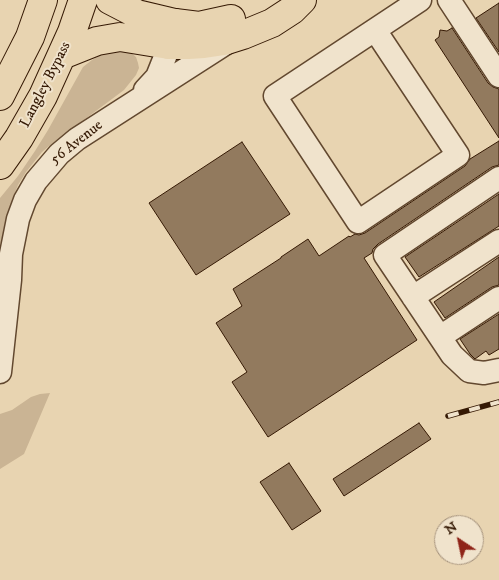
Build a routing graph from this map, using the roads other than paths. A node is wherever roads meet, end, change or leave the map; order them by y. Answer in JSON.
{"nodes":[{"id":1,"x":42,"y":0,"type":"edge"},
{"id":2,"x":83,"y":0,"type":"edge"},
{"id":3,"x":110,"y":0,"type":"edge"},
{"id":4,"x":279,"y":0,"type":"edge"},
{"id":5,"x":302,"y":0,"type":"edge"},
{"id":6,"x":420,"y":0,"type":"edge"},
{"id":7,"x":448,"y":0,"type":"edge"},
{"id":8,"x":375,"y":30,"type":"junction"},
{"id":9,"x":172,"y":34,"type":"junction"},
{"id":10,"x":236,"y":37,"type":"junction"},
{"id":11,"x":62,"y":55,"type":"junction"},
{"id":12,"x":499,"y":76,"type":"edge"},
{"id":13,"x":0,"y":96,"type":"edge"},
{"id":14,"x":136,"y":100,"type":"junction"},
{"id":15,"x":0,"y":165,"type":"edge"},
{"id":16,"x":499,"y":178,"type":"edge"},
{"id":17,"x":499,"y":240,"type":"edge"},
{"id":18,"x":413,"y":297,"type":"junction"},
{"id":19,"x":499,"y":298,"type":"edge"},
{"id":20,"x":440,"y":337,"type":"junction"},
{"id":21,"x":499,"y":370,"type":"edge"},
{"id":22,"x":0,"y":372,"type":"edge"}],
"edges":[{"from":1,"to":13,"type":"main road"},
{"from":2,"to":11,"type":"main road","name":"Langley Bypass"},
{"from":3,"to":9,"type":"main road"},
{"from":4,"to":9,"type":"main road"},
{"from":5,"to":10,"type":"main road","name":"56 Avenue"},
{"from":6,"to":8,"type":"street"},
{"from":7,"to":12,"type":"street"},
{"from":8,"to":8,"type":"street"},
{"from":9,"to":10,"type":"main road","name":"56 Avenue"},
{"from":9,"to":11,"type":"main road"},
{"from":9,"to":14,"type":"street","name":"56 Avenue"},
{"from":10,"to":14,"type":"street","name":"56 Avenue"},
{"from":11,"to":15,"type":"main road","name":"Langley Bypass"},
{"from":14,"to":22,"type":"street","name":"56 Avenue"},
{"from":16,"to":18,"type":"street"},
{"from":17,"to":18,"type":"street"},
{"from":18,"to":20,"type":"street"},
{"from":19,"to":20,"type":"street"},
{"from":20,"to":21,"type":"street"}]}
